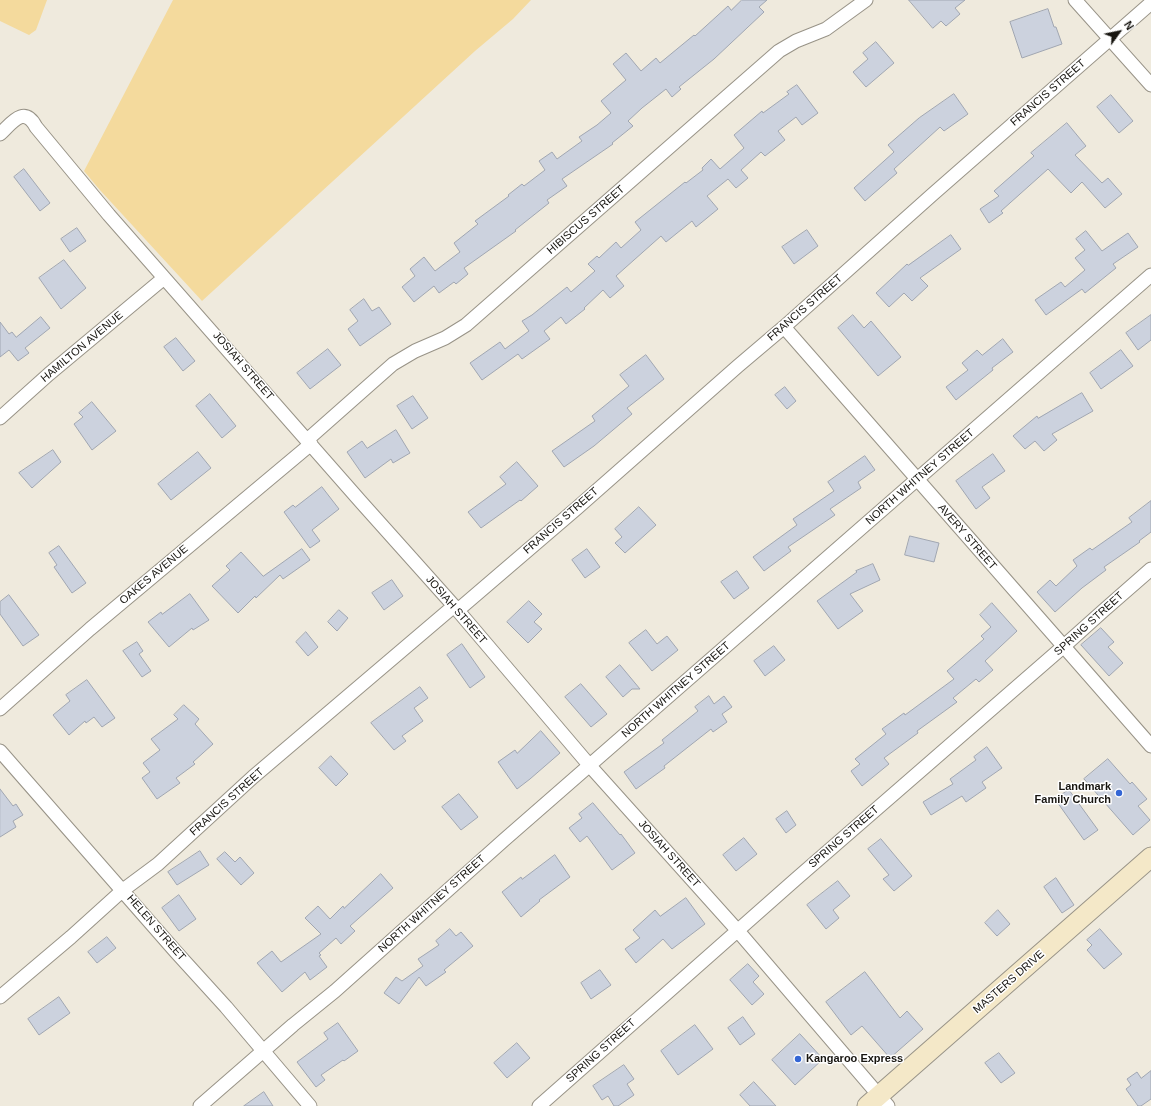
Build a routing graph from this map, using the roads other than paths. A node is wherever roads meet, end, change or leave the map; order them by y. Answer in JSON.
{"nodes":[{"id":1,"x":866,"y":0,"type":"edge"},
{"id":2,"x":1075,"y":0,"type":"edge"},
{"id":3,"x":1151,"y":3,"type":"edge"},
{"id":4,"x":1110,"y":38,"type":"junction"},
{"id":5,"x":1151,"y":85,"type":"edge"},
{"id":6,"x":0,"y":134,"type":"edge"},
{"id":7,"x":1151,"y":275,"type":"edge"},
{"id":8,"x":164,"y":278,"type":"junction"},
{"id":9,"x":784,"y":327,"type":"junction"},
{"id":10,"x":0,"y":418,"type":"edge"},
{"id":11,"x":309,"y":442,"type":"junction"},
{"id":12,"x":918,"y":480,"type":"junction"},
{"id":13,"x":1151,"y":569,"type":"edge"},
{"id":14,"x":456,"y":608,"type":"junction"},
{"id":15,"x":1064,"y":646,"type":"junction"},
{"id":16,"x":0,"y":709,"type":"edge"},
{"id":17,"x":1151,"y":746,"type":"edge"},
{"id":18,"x":0,"y":751,"type":"edge"},
{"id":19,"x":590,"y":766,"type":"junction"},
{"id":20,"x":1151,"y":857,"type":"edge"},
{"id":21,"x":123,"y":890,"type":"junction"},
{"id":22,"x":738,"y":931,"type":"junction"},
{"id":23,"x":0,"y":997,"type":"edge"},
{"id":24,"x":263,"y":1051,"type":"junction"},
{"id":25,"x":878,"y":1103,"type":"edge"},
{"id":26,"x":200,"y":1106,"type":"edge"},
{"id":27,"x":310,"y":1106,"type":"edge"},
{"id":28,"x":540,"y":1106,"type":"edge"}],
"edges":[{"from":1,"to":11,"type":"street","name":"HIBISCUS STREET"},
{"from":2,"to":4,"type":"street"},
{"from":3,"to":4,"type":"street","name":"FRANCIS STREET"},
{"from":4,"to":5,"type":"street"},
{"from":4,"to":9,"type":"street","name":"FRANCIS STREET"},
{"from":6,"to":8,"type":"street","name":"JOSIAH STREET"},
{"from":7,"to":12,"type":"street","name":"NORTH WHITNEY STREET"},
{"from":8,"to":10,"type":"street","name":"HAMILTON AVENUE"},
{"from":8,"to":11,"type":"street","name":"JOSIAH STREET"},
{"from":9,"to":12,"type":"street","name":"AVERY STREET"},
{"from":9,"to":14,"type":"street","name":"FRANCIS STREET"},
{"from":11,"to":14,"type":"street","name":"JOSIAH STREET"},
{"from":11,"to":16,"type":"street","name":"OAKES AVENUE"},
{"from":12,"to":15,"type":"street","name":"AVERY STREET"},
{"from":12,"to":19,"type":"street","name":"NORTH WHITNEY STREET"},
{"from":13,"to":15,"type":"street","name":"SPRING STREET"},
{"from":14,"to":19,"type":"street","name":"JOSIAH STREET"},
{"from":14,"to":21,"type":"street","name":"FRANCIS STREET"},
{"from":15,"to":17,"type":"street","name":"AVERY STREET"},
{"from":15,"to":22,"type":"street","name":"SPRING STREET"},
{"from":18,"to":21,"type":"street","name":"HELEN STREET"},
{"from":19,"to":22,"type":"street","name":"JOSIAH STREET"},
{"from":19,"to":24,"type":"street","name":"NORTH WHITNEY STREET"},
{"from":20,"to":25,"type":"street","name":"MASTERS DRIVE"},
{"from":21,"to":23,"type":"street","name":"FRANCIS STREET"},
{"from":21,"to":24,"type":"street","name":"HELEN STREET"},
{"from":22,"to":25,"type":"street","name":"JOSIAH STREET"},
{"from":22,"to":28,"type":"street","name":"SPRING STREET"},
{"from":24,"to":26,"type":"street","name":"NORTH WHITNEY STREET"},
{"from":24,"to":27,"type":"street","name":"HELEN STREET"}]}
